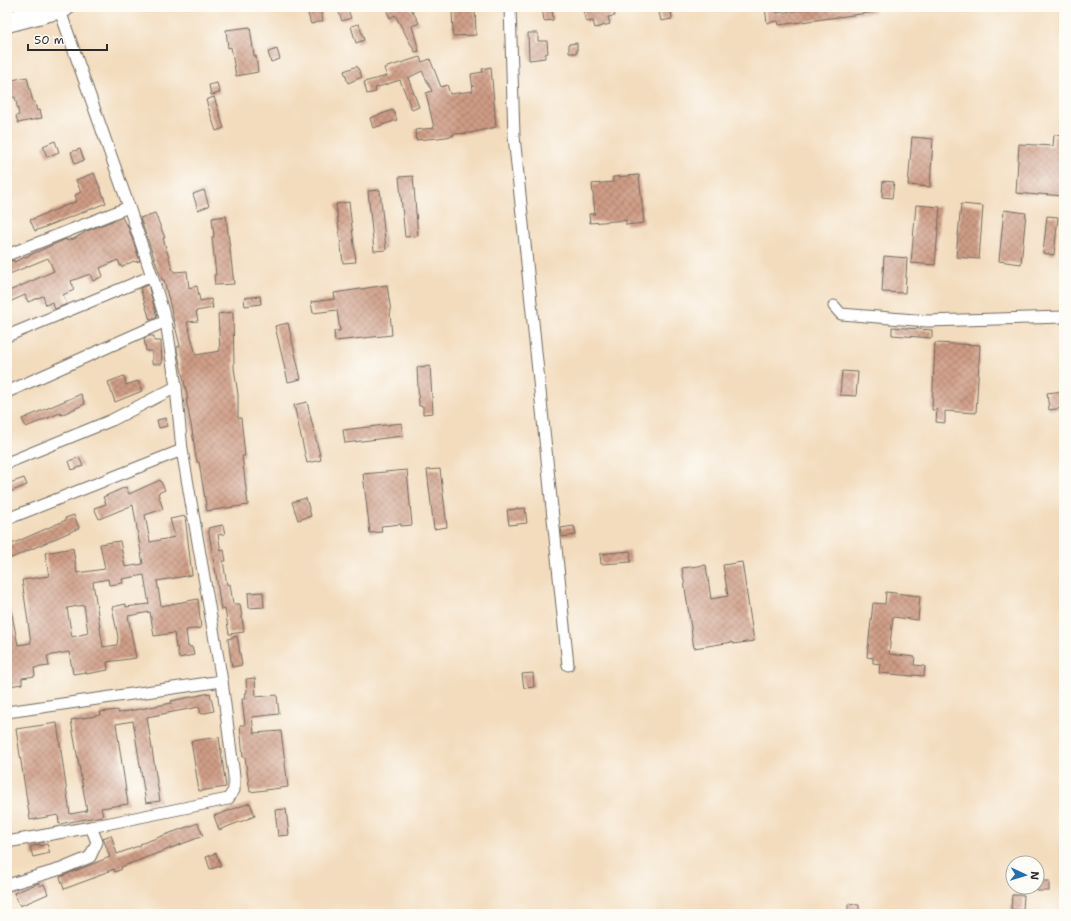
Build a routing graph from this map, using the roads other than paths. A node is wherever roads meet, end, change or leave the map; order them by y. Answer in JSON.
{"nodes":[{"id":1,"x":510,"y":7,"type":"edge"},
{"id":2,"x":62,"y":8,"type":"edge"},
{"id":3,"x":7,"y":22,"type":"edge"},
{"id":4,"x":129,"y":207,"type":"junction"},
{"id":5,"x":7,"y":255,"type":"edge"},
{"id":6,"x":152,"y":276,"type":"junction"},
{"id":7,"x":834,"y":306,"type":"dead end"},
{"id":8,"x":1064,"y":317,"type":"edge"},
{"id":9,"x":166,"y":321,"type":"junction"},
{"id":10,"x":7,"y":336,"type":"edge"},
{"id":11,"x":176,"y":387,"type":"junction"},
{"id":12,"x":7,"y":392,"type":"edge"},
{"id":13,"x":182,"y":450,"type":"junction"},
{"id":14,"x":7,"y":463,"type":"edge"},
{"id":15,"x":7,"y":519,"type":"edge"},
{"id":16,"x":568,"y":665,"type":"dead end"},
{"id":17,"x":222,"y":681,"type":"junction"},
{"id":18,"x":7,"y":712,"type":"edge"},
{"id":19,"x":91,"y":827,"type":"junction"},
{"id":20,"x":7,"y":842,"type":"edge"},
{"id":21,"x":7,"y":884,"type":"edge"}],
"edges":[{"from":1,"to":16,"type":"street"},
{"from":2,"to":3,"type":"highway"},
{"from":2,"to":4,"type":"street"},
{"from":4,"to":5,"type":"street"},
{"from":4,"to":6,"type":"street"},
{"from":6,"to":9,"type":"street"},
{"from":6,"to":10,"type":"street"},
{"from":7,"to":8,"type":"street"},
{"from":9,"to":11,"type":"street"},
{"from":9,"to":12,"type":"street"},
{"from":11,"to":13,"type":"street"},
{"from":11,"to":14,"type":"street"},
{"from":13,"to":15,"type":"street"},
{"from":13,"to":17,"type":"street"},
{"from":17,"to":18,"type":"street"},
{"from":17,"to":19,"type":"street"},
{"from":19,"to":20,"type":"street"},
{"from":19,"to":21,"type":"street"}]}
